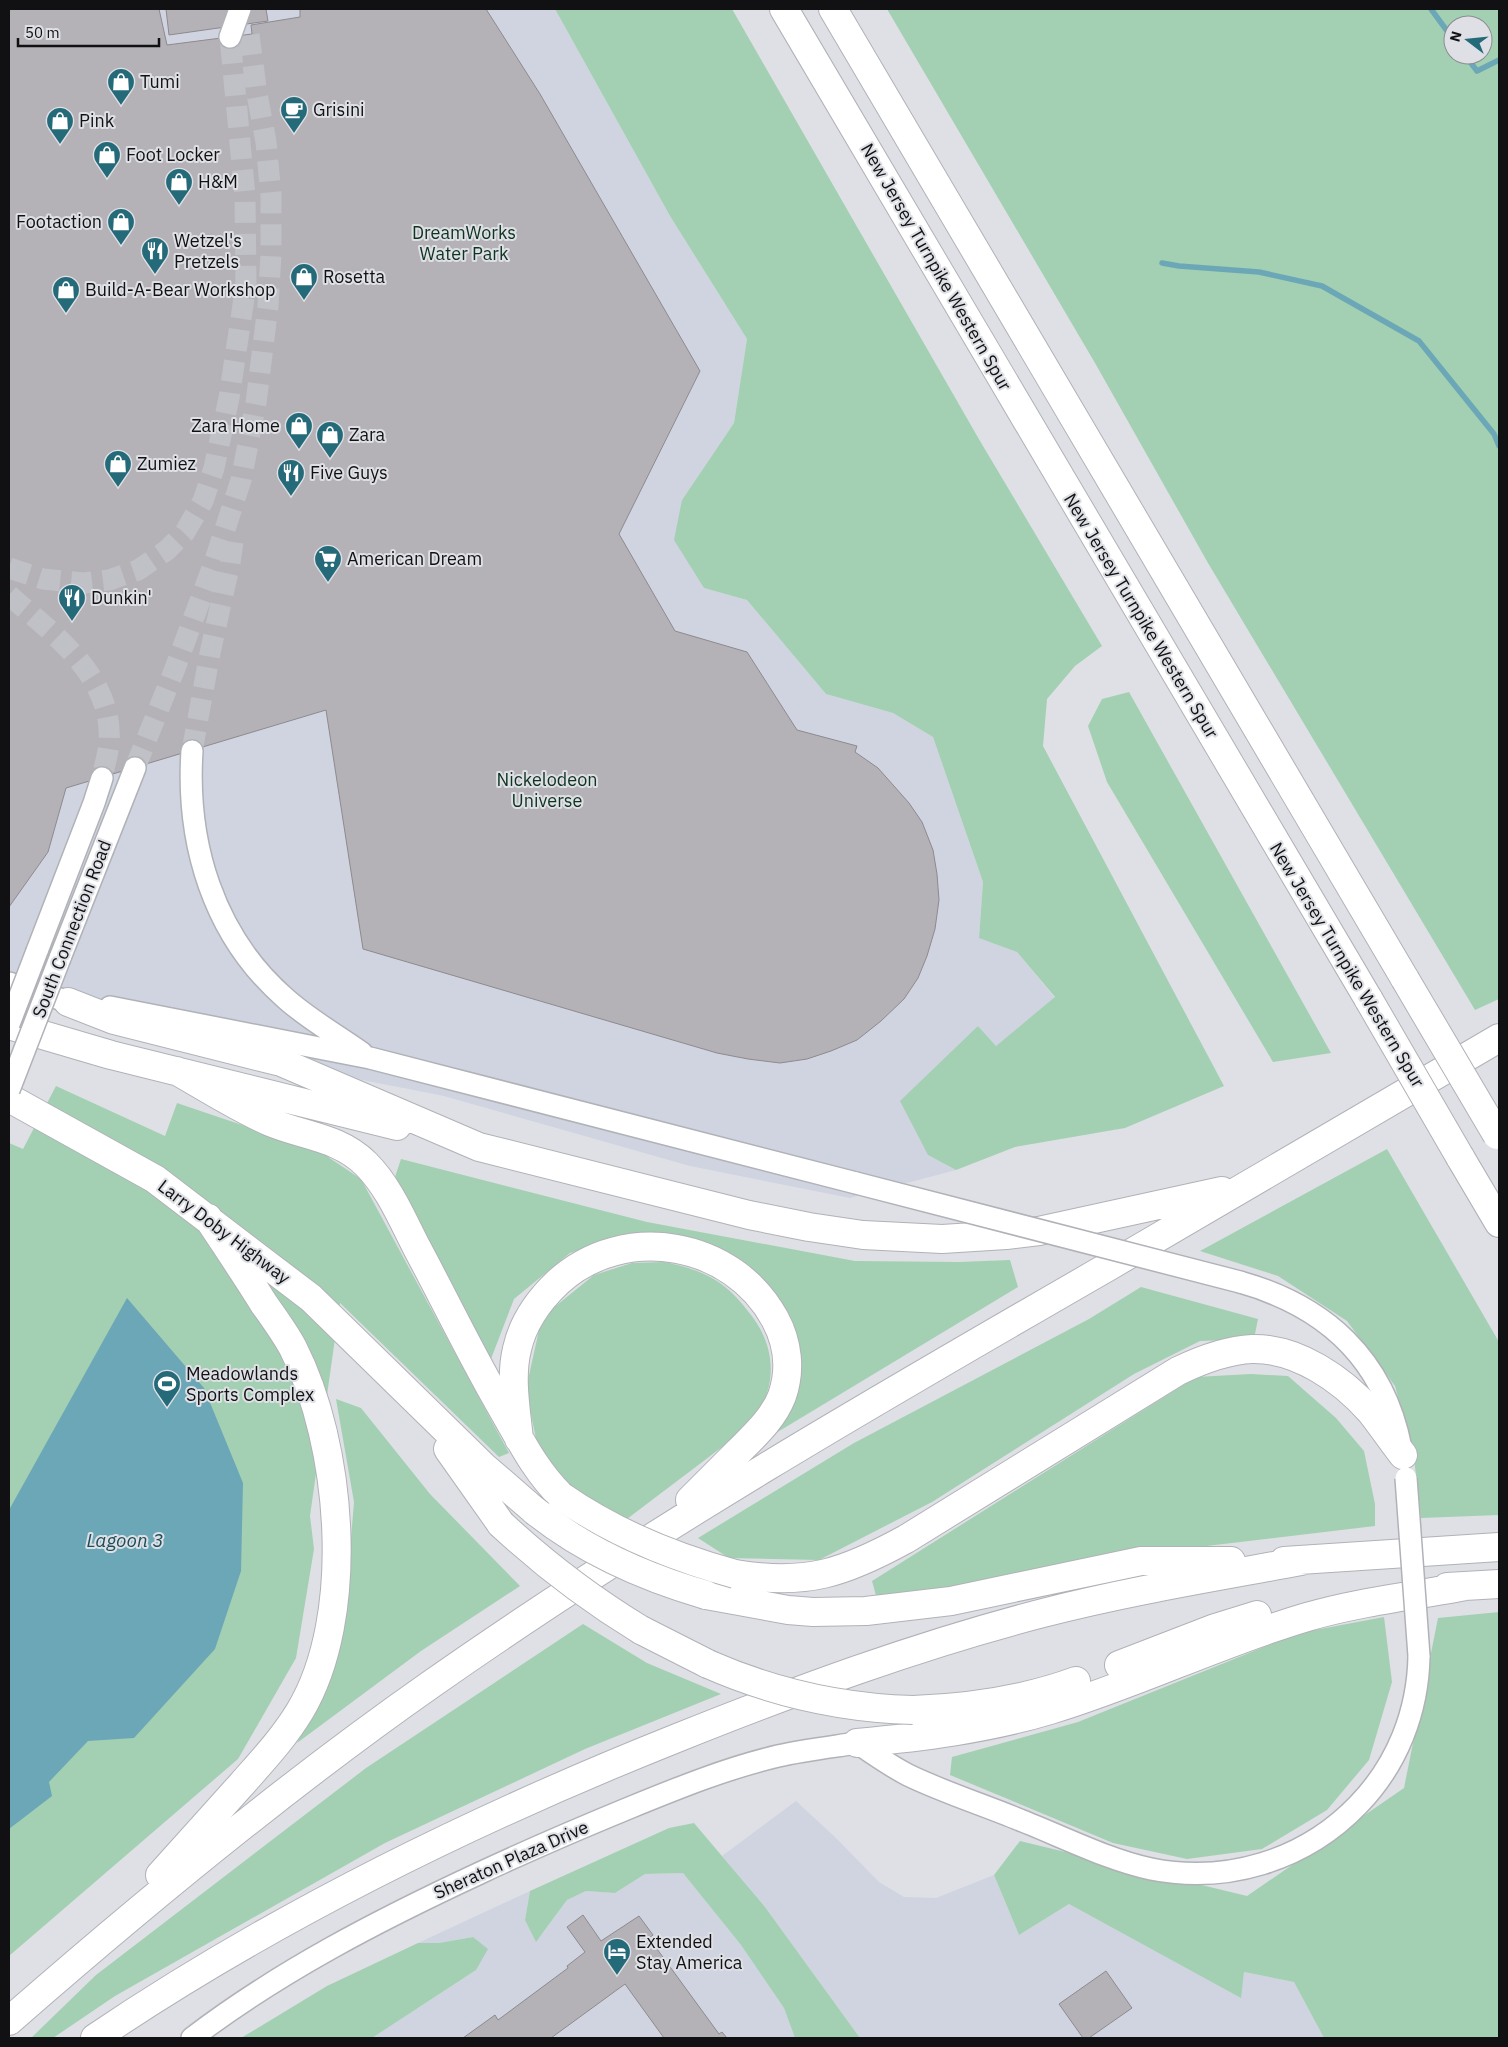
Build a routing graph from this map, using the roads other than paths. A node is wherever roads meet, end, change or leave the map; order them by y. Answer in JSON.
{"nodes":[{"id":1,"x":241,"y":9,"type":"edge"},
{"id":2,"x":784,"y":9,"type":"edge"},
{"id":3,"x":833,"y":9,"type":"edge"},
{"id":4,"x":239,"y":36,"type":"tunnel mouth"},
{"id":5,"x":192,"y":751,"type":"tunnel mouth"},
{"id":6,"x":135,"y":768,"type":"tunnel mouth"},
{"id":7,"x":102,"y":778,"type":"tunnel mouth"},
{"id":8,"x":9,"y":983,"type":"edge"},
{"id":9,"x":68,"y":1002,"type":"junction"},
{"id":10,"x":9,"y":1024,"type":"edge"},
{"id":11,"x":1499,"y":1038,"type":"edge"},
{"id":12,"x":370,"y":1058,"type":"junction"},
{"id":13,"x":177,"y":1072,"type":"junction"},
{"id":14,"x":9,"y":1090,"type":"edge"},
{"id":15,"x":9,"y":1098,"type":"edge"},
{"id":16,"x":1498,"y":1138,"type":"edge"},
{"id":17,"x":479,"y":1147,"type":"junction"},
{"id":18,"x":1246,"y":1186,"type":"junction"},
{"id":19,"x":208,"y":1218,"type":"junction"},
{"id":20,"x":1499,"y":1223,"type":"edge"},
{"id":21,"x":415,"y":1400,"type":"junction"},
{"id":22,"x":520,"y":1439,"type":"junction"},
{"id":23,"x":1404,"y":1467,"type":"junction"},
{"id":24,"x":658,"y":1532,"type":"junction"},
{"id":25,"x":1499,"y":1547,"type":"edge"},
{"id":26,"x":1301,"y":1561,"type":"junction"},
{"id":27,"x":1499,"y":1584,"type":"edge"},
{"id":28,"x":1466,"y":1586,"type":"junction"},
{"id":29,"x":857,"y":1743,"type":"junction"},
{"id":30,"x":102,"y":1940,"type":"junction"},
{"id":31,"x":9,"y":2021,"type":"edge"},
{"id":32,"x":201,"y":2034,"type":"edge"},
{"id":33,"x":95,"y":2038,"type":"edge"}],
"edges":[{"from":1,"to":4,"type":"street"},
{"from":2,"to":20,"type":"highway","name":"New Jersey Turnpike Western Spur","bridge":true},
{"from":3,"to":16,"type":"highway","bridge":true},
{"from":5,"to":12,"type":"street"},
{"from":6,"to":14,"type":"street","name":"South Connection Road","bridge":true},
{"from":7,"to":10,"type":"street","name":"South Connection Road","bridge":true},
{"from":8,"to":9,"type":"street"},
{"from":9,"to":12,"type":"street"},
{"from":9,"to":17,"type":"highway"},
{"from":10,"to":13,"type":"highway"},
{"from":11,"to":18,"type":"highway"},
{"from":12,"to":23,"type":"street","bridge":true},
{"from":13,"to":17,"type":"highway"},
{"from":13,"to":22,"type":"highway"},
{"from":15,"to":19,"type":"highway","name":"Larry Doby Highway"},
{"from":17,"to":18,"type":"highway"},
{"from":18,"to":24,"type":"highway"},
{"from":19,"to":21,"type":"highway","name":"Larry Doby Highway"},
{"from":19,"to":30,"type":"highway"},
{"from":21,"to":26,"type":"highway","bridge":true},
{"from":21,"to":28,"type":"highway","bridge":true},
{"from":22,"to":23,"type":"highway","bridge":true},
{"from":22,"to":24,"type":"highway"},
{"from":23,"to":29,"type":"street","bridge":true},
{"from":24,"to":30,"type":"highway"},
{"from":25,"to":26,"type":"highway"},
{"from":26,"to":33,"type":"highway"},
{"from":27,"to":28,"type":"highway"},
{"from":28,"to":29,"type":"highway"},
{"from":29,"to":32,"type":"street","name":"Sheraton Plaza Drive"},
{"from":30,"to":31,"type":"highway"}]}
